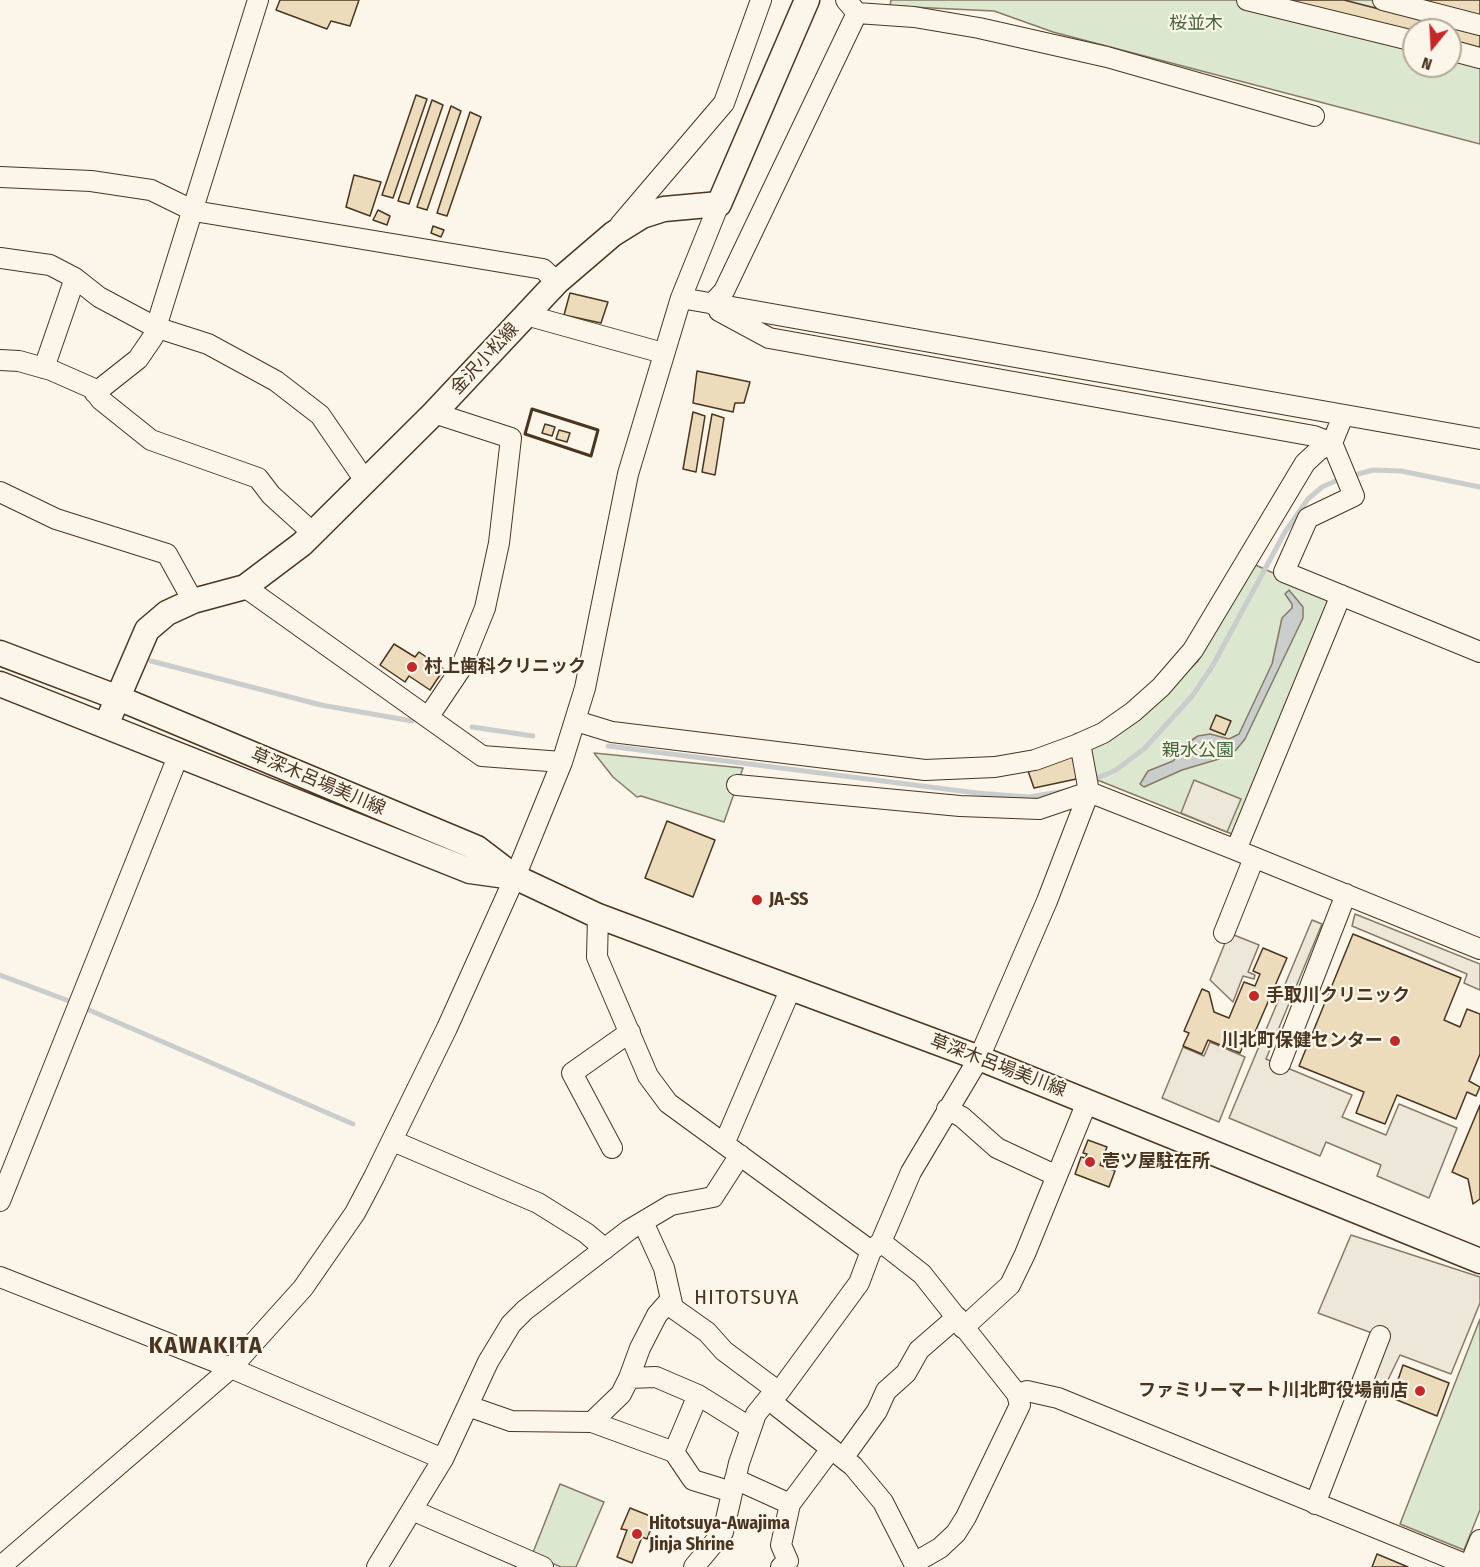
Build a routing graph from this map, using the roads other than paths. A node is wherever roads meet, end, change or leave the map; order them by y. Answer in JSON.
{"nodes":[{"id":1,"x":258,"y":0,"type":"edge"},
{"id":2,"x":761,"y":0,"type":"edge"},
{"id":3,"x":807,"y":0,"type":"edge"},
{"id":4,"x":1247,"y":0,"type":"edge"},
{"id":5,"x":1383,"y":0,"type":"edge"},
{"id":6,"x":852,"y":7,"type":"edge"},
{"id":7,"x":1480,"y":25,"type":"edge"},
{"id":8,"x":1402,"y":38,"type":"edge"},
{"id":9,"x":1462,"y":53,"type":"edge"},
{"id":10,"x":1480,"y":58,"type":"edge"},
{"id":11,"x":1314,"y":116,"type":"dead end"},
{"id":12,"x":0,"y":177,"type":"edge"},
{"id":13,"x":718,"y":204,"type":"junction"},
{"id":14,"x":194,"y":211,"type":"junction"},
{"id":15,"x":613,"y":234,"type":"junction"},
{"id":16,"x":0,"y":258,"type":"edge"},
{"id":17,"x":75,"y":278,"type":"junction"},
{"id":18,"x":557,"y":282,"type":"junction"},
{"id":19,"x":681,"y":298,"type":"junction"},
{"id":20,"x":709,"y":304,"type":"junction"},
{"id":21,"x":526,"y":315,"type":"junction"},
{"id":22,"x":155,"y":327,"type":"junction"},
{"id":23,"x":663,"y":353,"type":"junction"},
{"id":24,"x":0,"y":360,"type":"edge"},
{"id":25,"x":44,"y":368,"type":"junction"},
{"id":26,"x":95,"y":393,"type":"junction"},
{"id":27,"x":434,"y":413,"type":"junction"},
{"id":28,"x":1343,"y":416,"type":"junction"},
{"id":29,"x":1480,"y":439,"type":"edge"},
{"id":30,"x":1335,"y":450,"type":"junction"},
{"id":31,"x":366,"y":482,"type":"junction"},
{"id":32,"x":0,"y":492,"type":"edge"},
{"id":33,"x":313,"y":533,"type":"junction"},
{"id":34,"x":245,"y":587,"type":"junction"},
{"id":35,"x":1341,"y":595,"type":"junction"},
{"id":36,"x":193,"y":602,"type":"junction"},
{"id":37,"x":1480,"y":652,"type":"edge"},
{"id":38,"x":0,"y":653,"type":"edge"},
{"id":39,"x":0,"y":684,"type":"edge"},
{"id":40,"x":116,"y":697,"type":"junction"},
{"id":41,"x":429,"y":716,"type":"junction"},
{"id":42,"x":576,"y":721,"type":"junction"},
{"id":43,"x":106,"y":725,"type":"junction"},
{"id":44,"x":1080,"y":743,"type":"junction"},
{"id":45,"x":179,"y":754,"type":"junction"},
{"id":46,"x":562,"y":762,"type":"junction"},
{"id":47,"x":737,"y":784,"type":"dead end"},
{"id":48,"x":1089,"y":792,"type":"junction"},
{"id":49,"x":1245,"y":854,"type":"junction"},
{"id":50,"x":515,"y":877,"type":"junction"},
{"id":51,"x":1346,"y":894,"type":"junction"},
{"id":52,"x":598,"y":916,"type":"junction"},
{"id":53,"x":1224,"y":933,"type":"dead end"},
{"id":54,"x":1480,"y":949,"type":"edge"},
{"id":55,"x":791,"y":988,"type":"junction"},
{"id":56,"x":630,"y":1032,"type":"junction"},
{"id":57,"x":980,"y":1058,"type":"junction"},
{"id":58,"x":1280,"y":1064,"type":"dead end"},
{"id":59,"x":1087,"y":1102,"type":"junction"},
{"id":60,"x":947,"y":1109,"type":"junction"},
{"id":61,"x":393,"y":1141,"type":"junction"},
{"id":62,"x":612,"y":1148,"type":"dead end"},
{"id":63,"x":732,"y":1149,"type":"junction"},
{"id":64,"x":1057,"y":1176,"type":"junction"},
{"id":65,"x":0,"y":1201,"type":"edge"},
{"id":66,"x":643,"y":1222,"type":"junction"},
{"id":67,"x":876,"y":1246,"type":"junction"},
{"id":68,"x":605,"y":1249,"type":"junction"},
{"id":69,"x":1480,"y":1261,"type":"edge"},
{"id":70,"x":0,"y":1277,"type":"edge"},
{"id":71,"x":671,"y":1299,"type":"junction"},
{"id":72,"x":960,"y":1322,"type":"junction"},
{"id":73,"x":1380,"y":1336,"type":"dead end"},
{"id":74,"x":231,"y":1368,"type":"junction"},
{"id":75,"x":629,"y":1378,"type":"junction"},
{"id":76,"x":1017,"y":1394,"type":"junction"},
{"id":77,"x":698,"y":1395,"type":"junction"},
{"id":78,"x":773,"y":1395,"type":"junction"},
{"id":79,"x":468,"y":1406,"type":"junction"},
{"id":80,"x":592,"y":1422,"type":"junction"},
{"id":81,"x":751,"y":1428,"type":"junction"},
{"id":82,"x":674,"y":1452,"type":"junction"},
{"id":83,"x":837,"y":1453,"type":"junction"},
{"id":84,"x":443,"y":1459,"type":"junction"},
{"id":85,"x":734,"y":1486,"type":"junction"},
{"id":86,"x":790,"y":1504,"type":"junction"},
{"id":87,"x":1315,"y":1504,"type":"junction"},
{"id":88,"x":412,"y":1510,"type":"junction"},
{"id":89,"x":1480,"y":1540,"type":"edge"},
{"id":90,"x":915,"y":1565,"type":"edge"},
{"id":91,"x":0,"y":1567,"type":"edge"},
{"id":92,"x":377,"y":1567,"type":"edge"},
{"id":93,"x":543,"y":1567,"type":"edge"},
{"id":94,"x":694,"y":1567,"type":"edge"},
{"id":95,"x":781,"y":1567,"type":"edge"},
{"id":96,"x":1470,"y":1567,"type":"edge"}],
"edges":[{"from":1,"to":14,"type":"street"},
{"from":2,"to":15,"type":"street"},
{"from":3,"to":13,"type":"main road"},
{"from":4,"to":8,"type":"street"},
{"from":5,"to":7,"type":"street"},
{"from":6,"to":11,"type":"street"},
{"from":6,"to":20,"type":"street"},
{"from":9,"to":10,"type":"street"},
{"from":12,"to":14,"type":"street"},
{"from":13,"to":15,"type":"main road","name":"金沢小松線"},
{"from":13,"to":19,"type":"street"},
{"from":14,"to":18,"type":"street"},
{"from":14,"to":22,"type":"street"},
{"from":15,"to":18,"type":"main road","name":"金沢小松線"},
{"from":16,"to":17,"type":"street"},
{"from":17,"to":22,"type":"street"},
{"from":17,"to":25,"type":"street"},
{"from":18,"to":21,"type":"main road","name":"金沢小松線"},
{"from":19,"to":20,"type":"street"},
{"from":19,"to":23,"type":"street"},
{"from":20,"to":28,"type":"street"},
{"from":20,"to":30,"type":"street"},
{"from":21,"to":23,"type":"street"},
{"from":21,"to":27,"type":"main road","name":"金沢小松線"},
{"from":22,"to":26,"type":"street"},
{"from":22,"to":31,"type":"street"},
{"from":23,"to":42,"type":"street"},
{"from":24,"to":25,"type":"street"},
{"from":25,"to":26,"type":"street"},
{"from":26,"to":33,"type":"street"},
{"from":27,"to":31,"type":"main road","name":"金沢小松線"},
{"from":27,"to":41,"type":"street"},
{"from":28,"to":29,"type":"street"},
{"from":28,"to":30,"type":"street"},
{"from":30,"to":35,"type":"street"},
{"from":30,"to":44,"type":"street"},
{"from":31,"to":33,"type":"main road","name":"金沢小松線"},
{"from":32,"to":36,"type":"street"},
{"from":33,"to":34,"type":"main road","name":"金沢小松線"},
{"from":34,"to":36,"type":"main road","name":"金沢小松線"},
{"from":34,"to":41,"type":"street"},
{"from":35,"to":37,"type":"street"},
{"from":35,"to":49,"type":"street"},
{"from":36,"to":40,"type":"main road","name":"金沢小松線"},
{"from":38,"to":40,"type":"main road"},
{"from":39,"to":43,"type":"main road"},
{"from":40,"to":43,"type":"main road","name":"金沢小松線"},
{"from":40,"to":50,"type":"main road","name":"草深木呂場美川線"},
{"from":41,"to":46,"type":"street"},
{"from":42,"to":44,"type":"street"},
{"from":42,"to":46,"type":"street"},
{"from":43,"to":45,"type":"main road","name":"草深木呂場美川線"},
{"from":44,"to":48,"type":"street"},
{"from":45,"to":50,"type":"main road","name":"草深木呂場美川線"},
{"from":45,"to":65,"type":"street"},
{"from":46,"to":50,"type":"street"},
{"from":47,"to":48,"type":"street"},
{"from":48,"to":49,"type":"street"},
{"from":48,"to":57,"type":"street"},
{"from":49,"to":51,"type":"street"},
{"from":49,"to":53,"type":"street"},
{"from":50,"to":52,"type":"main road","name":"草深木呂場美川線"},
{"from":50,"to":61,"type":"street"},
{"from":51,"to":54,"type":"street"},
{"from":51,"to":58,"type":"street"},
{"from":52,"to":55,"type":"main road","name":"草深木呂場美川線"},
{"from":52,"to":56,"type":"street"},
{"from":55,"to":57,"type":"main road","name":"草深木呂場美川線"},
{"from":55,"to":63,"type":"street"},
{"from":56,"to":62,"type":"street"},
{"from":56,"to":63,"type":"street"},
{"from":57,"to":59,"type":"main road","name":"草深木呂場美川線"},
{"from":57,"to":60,"type":"street"},
{"from":59,"to":64,"type":"street"},
{"from":59,"to":69,"type":"main road","name":"草深木呂場美川線"},
{"from":60,"to":64,"type":"street"},
{"from":60,"to":67,"type":"street"},
{"from":61,"to":68,"type":"street"},
{"from":61,"to":74,"type":"street"},
{"from":63,"to":66,"type":"street"},
{"from":63,"to":67,"type":"street"},
{"from":64,"to":72,"type":"street"},
{"from":66,"to":68,"type":"street"},
{"from":66,"to":71,"type":"street"},
{"from":67,"to":72,"type":"street"},
{"from":67,"to":78,"type":"street"},
{"from":68,"to":79,"type":"street"},
{"from":70,"to":74,"type":"street"},
{"from":71,"to":75,"type":"street"},
{"from":71,"to":78,"type":"street"},
{"from":72,"to":76,"type":"street"},
{"from":72,"to":83,"type":"street"},
{"from":73,"to":87,"type":"street"},
{"from":74,"to":84,"type":"street"},
{"from":74,"to":91,"type":"street"},
{"from":75,"to":77,"type":"street"},
{"from":75,"to":80,"type":"street"},
{"from":76,"to":87,"type":"street"},
{"from":76,"to":90,"type":"street"},
{"from":77,"to":81,"type":"street"},
{"from":77,"to":82,"type":"street"},
{"from":78,"to":81,"type":"street"},
{"from":78,"to":83,"type":"street"},
{"from":79,"to":80,"type":"street"},
{"from":79,"to":84,"type":"street"},
{"from":80,"to":82,"type":"street"},
{"from":81,"to":85,"type":"street"},
{"from":82,"to":85,"type":"street"},
{"from":83,"to":86,"type":"street"},
{"from":83,"to":90,"type":"street"},
{"from":84,"to":88,"type":"street"},
{"from":85,"to":86,"type":"street"},
{"from":85,"to":94,"type":"street"},
{"from":86,"to":95,"type":"street"},
{"from":87,"to":96,"type":"street"},
{"from":88,"to":92,"type":"street"},
{"from":88,"to":93,"type":"street"},
{"from":89,"to":96,"type":"street"}]}
